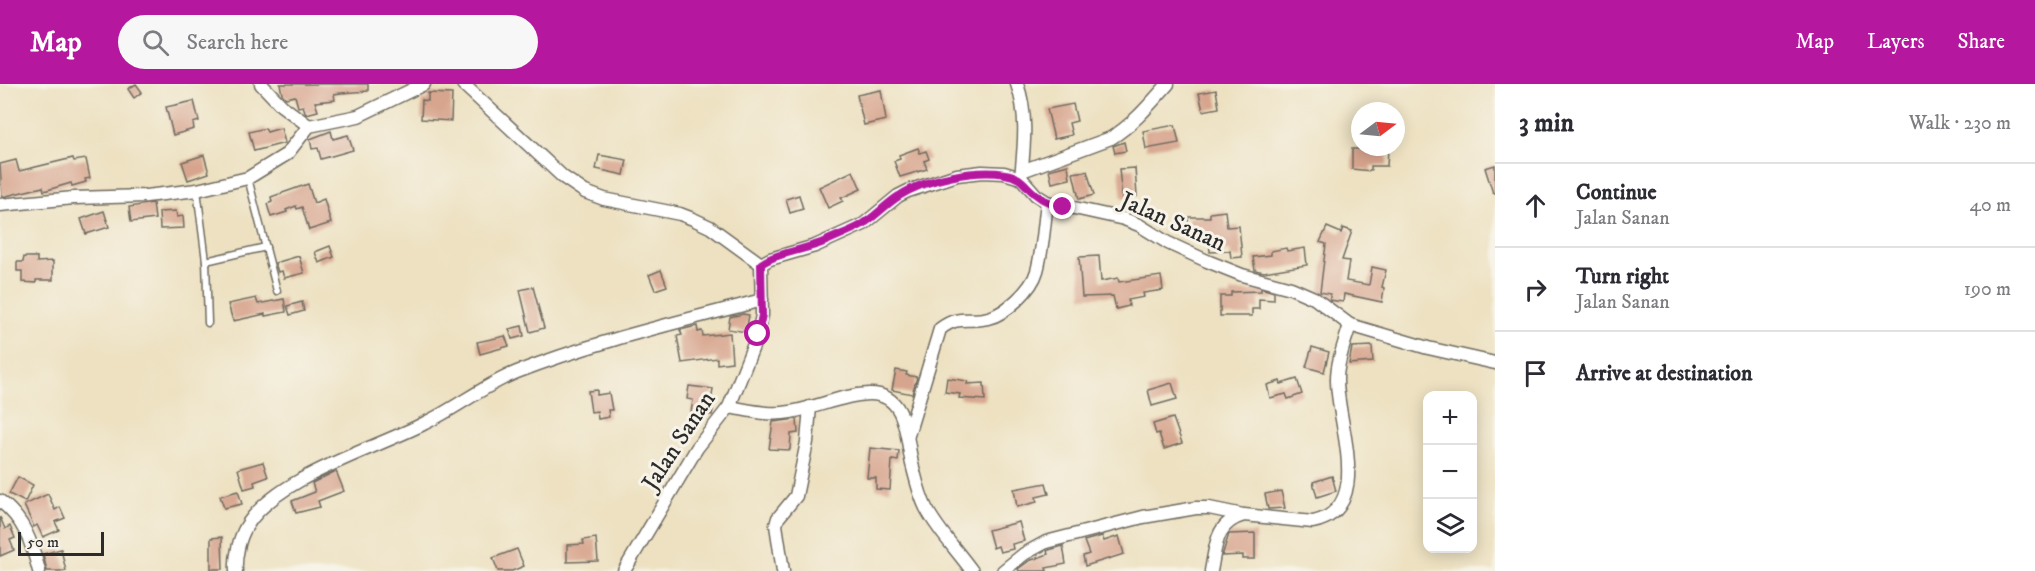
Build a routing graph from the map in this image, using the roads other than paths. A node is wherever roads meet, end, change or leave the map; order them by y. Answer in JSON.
{"nodes":[{"id":1,"x":261,"y":84,"type":"edge"},
{"id":2,"x":424,"y":84,"type":"edge"},
{"id":3,"x":463,"y":84,"type":"edge"},
{"id":4,"x":1017,"y":84,"type":"edge"},
{"id":5,"x":1168,"y":84,"type":"edge"},
{"id":6,"x":309,"y":126,"type":"junction"},
{"id":7,"x":1021,"y":174,"type":"junction"},
{"id":8,"x":248,"y":178,"type":"junction"},
{"id":9,"x":196,"y":190,"type":"junction"},
{"id":10,"x":1047,"y":202,"type":"junction"},
{"id":11,"x":0,"y":206,"type":"edge"},
{"id":12,"x":266,"y":247,"type":"junction"},
{"id":13,"x":206,"y":261,"type":"junction"},
{"id":14,"x":761,"y":264,"type":"junction"},
{"id":15,"x":277,"y":291,"type":"dead end"},
{"id":16,"x":762,"y":300,"type":"junction"},
{"id":17,"x":208,"y":323,"type":"dead end"},
{"id":18,"x":1350,"y":325,"type":"junction"},
{"id":19,"x":1495,"y":363,"type":"edge"},
{"id":20,"x":729,"y":407,"type":"junction"},
{"id":21,"x":810,"y":407,"type":"junction"},
{"id":22,"x":908,"y":435,"type":"junction"},
{"id":23,"x":0,"y":501,"type":"edge"},
{"id":24,"x":1244,"y":515,"type":"junction"},
{"id":25,"x":39,"y":571,"type":"edge"},
{"id":26,"x":236,"y":571,"type":"edge"},
{"id":27,"x":624,"y":571,"type":"edge"},
{"id":28,"x":783,"y":571,"type":"edge"},
{"id":29,"x":972,"y":571,"type":"edge"},
{"id":30,"x":1003,"y":571,"type":"edge"},
{"id":31,"x":1211,"y":571,"type":"edge"}],
"edges":[{"from":1,"to":6,"type":"street"},
{"from":2,"to":6,"type":"street"},
{"from":3,"to":14,"type":"street"},
{"from":4,"to":7,"type":"street"},
{"from":5,"to":7,"type":"street"},
{"from":6,"to":8,"type":"street"},
{"from":7,"to":10,"type":"street","name":"Jalan Sanan"},
{"from":7,"to":14,"type":"street"},
{"from":8,"to":9,"type":"street"},
{"from":8,"to":12,"type":"lane"},
{"from":9,"to":11,"type":"street"},
{"from":9,"to":13,"type":"lane"},
{"from":10,"to":18,"type":"street","name":"Jalan Sanan"},
{"from":10,"to":22,"type":"street"},
{"from":12,"to":13,"type":"lane"},
{"from":12,"to":15,"type":"lane"},
{"from":13,"to":17,"type":"lane"},
{"from":14,"to":16,"type":"street","name":"Jalan Sanan"},
{"from":16,"to":20,"type":"street","name":"Jalan Sanan"},
{"from":16,"to":26,"type":"street"},
{"from":18,"to":19,"type":"street","name":"Jalan Sanan"},
{"from":18,"to":24,"type":"street"},
{"from":20,"to":21,"type":"street"},
{"from":20,"to":27,"type":"street","name":"Jalan Sanan"},
{"from":21,"to":22,"type":"street"},
{"from":21,"to":28,"type":"street"},
{"from":22,"to":29,"type":"street"},
{"from":23,"to":25,"type":"street"},
{"from":24,"to":30,"type":"street"},
{"from":24,"to":31,"type":"street"}]}
